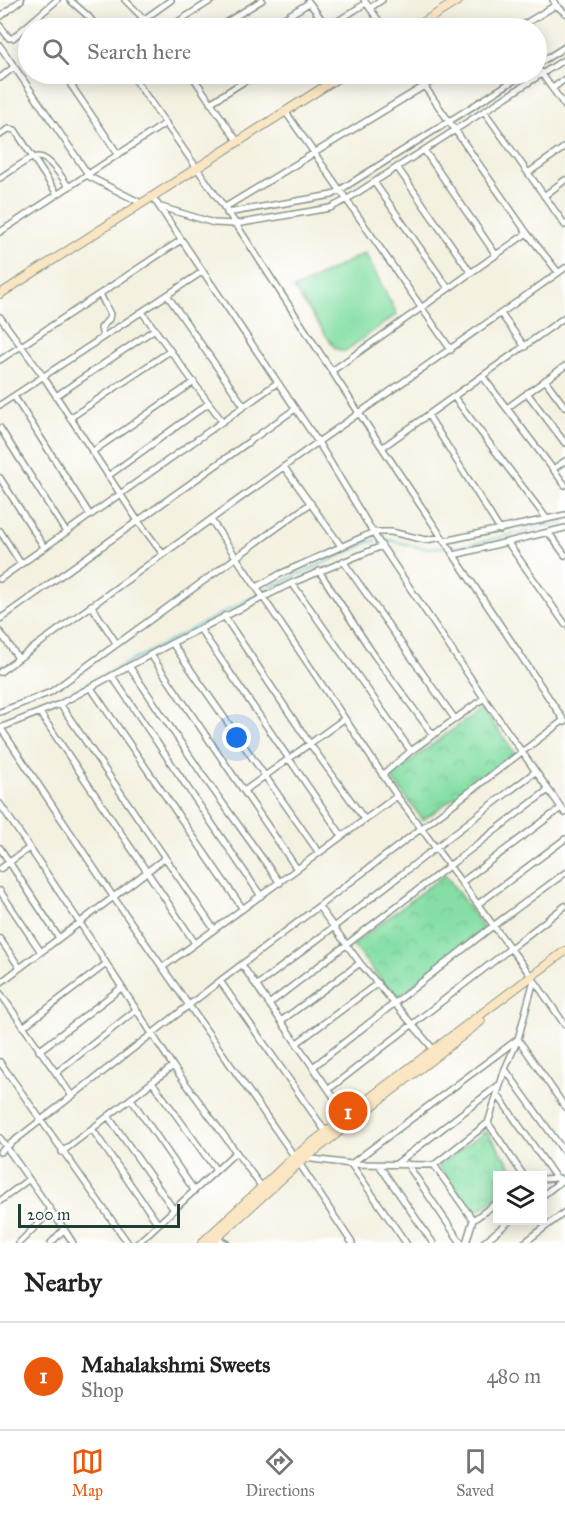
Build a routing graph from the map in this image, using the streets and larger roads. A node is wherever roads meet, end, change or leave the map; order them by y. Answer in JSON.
{"nodes":[{"id":1,"x":21,"y":0,"type":"edge"},
{"id":2,"x":57,"y":0,"type":"edge"},
{"id":3,"x":70,"y":0,"type":"edge"},
{"id":4,"x":125,"y":0,"type":"edge"},
{"id":5,"x":170,"y":0,"type":"edge"},
{"id":6,"x":212,"y":0,"type":"edge"},
{"id":7,"x":262,"y":0,"type":"edge"},
{"id":8,"x":382,"y":0,"type":"edge"},
{"id":9,"x":459,"y":0,"type":"edge"},
{"id":10,"x":308,"y":1,"type":"edge"},
{"id":11,"x":554,"y":2,"type":"edge"},
{"id":12,"x":367,"y":4,"type":"edge"},
{"id":13,"x":565,"y":13,"type":"edge"},
{"id":14,"x":0,"y":17,"type":"edge"},
{"id":15,"x":36,"y":18,"type":"edge"},
{"id":16,"x":90,"y":18,"type":"edge"},
{"id":17,"x":143,"y":18,"type":"edge"},
{"id":18,"x":145,"y":18,"type":"edge"},
{"id":19,"x":184,"y":18,"type":"edge"},
{"id":20,"x":233,"y":18,"type":"edge"},
{"id":21,"x":283,"y":18,"type":"edge"},
{"id":22,"x":320,"y":18,"type":"edge"},
{"id":23,"x":344,"y":18,"type":"edge"},
{"id":24,"x":377,"y":18,"type":"edge"},
{"id":25,"x":430,"y":18,"type":"edge"},
{"id":26,"x":532,"y":18,"type":"edge"},
{"id":27,"x":0,"y":26,"type":"edge"},
{"id":28,"x":18,"y":34,"type":"edge"},
{"id":29,"x":0,"y":46,"type":"edge"},
{"id":30,"x":565,"y":47,"type":"edge"},
{"id":31,"x":547,"y":59,"type":"edge"},
{"id":32,"x":565,"y":59,"type":"edge"},
{"id":33,"x":14,"y":67,"type":"junction"},
{"id":34,"x":547,"y":71,"type":"edge"},
{"id":35,"x":18,"y":73,"type":"edge"},
{"id":36,"x":0,"y":78,"type":"edge"},
{"id":37,"x":565,"y":79,"type":"edge"},
{"id":38,"x":547,"y":80,"type":"edge"},
{"id":39,"x":25,"y":84,"type":"edge"},
{"id":40,"x":138,"y":84,"type":"edge"},
{"id":41,"x":200,"y":84,"type":"edge"},
{"id":42,"x":240,"y":84,"type":"edge"},
{"id":43,"x":328,"y":84,"type":"edge"},
{"id":44,"x":508,"y":84,"type":"edge"},
{"id":45,"x":526,"y":84,"type":"edge"},
{"id":46,"x":71,"y":85,"type":"dead end"},
{"id":47,"x":425,"y":85,"type":"joint"},
{"id":48,"x":553,"y":88,"type":"junction"},
{"id":49,"x":210,"y":103,"type":"junction"},
{"id":50,"x":565,"y":106,"type":"edge"},
{"id":51,"x":285,"y":111,"type":"junction"},
{"id":52,"x":484,"y":111,"type":"junction"},
{"id":53,"x":450,"y":121,"type":"junction"},
{"id":54,"x":166,"y":123,"type":"junction"},
{"id":55,"x":456,"y":129,"type":"junction"},
{"id":56,"x":0,"y":135,"type":"edge"},
{"id":57,"x":238,"y":142,"type":"junction"},
{"id":58,"x":565,"y":147,"type":"edge"},
{"id":59,"x":424,"y":150,"type":"junction"},
{"id":60,"x":118,"y":154,"type":"junction"},
{"id":61,"x":314,"y":154,"type":"junction"},
{"id":62,"x":33,"y":158,"type":"junction"},
{"id":63,"x":397,"y":167,"type":"junction"},
{"id":64,"x":196,"y":168,"type":"junction"},
{"id":65,"x":528,"y":173,"type":"junction"},
{"id":66,"x":87,"y":175,"type":"junction"},
{"id":67,"x":0,"y":178,"type":"edge"},
{"id":68,"x":565,"y":180,"type":"edge"},
{"id":69,"x":374,"y":182,"type":"junction"},
{"id":70,"x":69,"y":186,"type":"junction"},
{"id":71,"x":340,"y":191,"type":"junction"},
{"id":72,"x":57,"y":194,"type":"junction"},
{"id":73,"x":152,"y":196,"type":"junction"},
{"id":74,"x":544,"y":196,"type":"junction"},
{"id":75,"x":346,"y":200,"type":"junction"},
{"id":76,"x":141,"y":203,"type":"junction"},
{"id":77,"x":159,"y":207,"type":"junction"},
{"id":78,"x":225,"y":211,"type":"junction"},
{"id":79,"x":563,"y":216,"type":"edge"},
{"id":80,"x":236,"y":224,"type":"junction"},
{"id":81,"x":565,"y":225,"type":"edge"},
{"id":82,"x":0,"y":232,"type":"edge"},
{"id":83,"x":527,"y":233,"type":"junction"},
{"id":84,"x":181,"y":240,"type":"junction"},
{"id":85,"x":496,"y":255,"type":"junction"},
{"id":86,"x":565,"y":268,"type":"edge"},
{"id":87,"x":202,"y":272,"type":"junction"},
{"id":88,"x":558,"y":272,"type":"junction"},
{"id":89,"x":471,"y":273,"type":"junction"},
{"id":90,"x":448,"y":288,"type":"junction"},
{"id":91,"x":0,"y":294,"type":"edge"},
{"id":92,"x":100,"y":294,"type":"junction"},
{"id":93,"x":166,"y":295,"type":"junction"},
{"id":94,"x":421,"y":307,"type":"junction"},
{"id":95,"x":142,"y":312,"type":"junction"},
{"id":96,"x":501,"y":314,"type":"junction"},
{"id":97,"x":0,"y":317,"type":"edge"},
{"id":98,"x":565,"y":317,"type":"edge"},
{"id":99,"x":155,"y":329,"type":"junction"},
{"id":100,"x":103,"y":337,"type":"junction"},
{"id":101,"x":20,"y":347,"type":"junction"},
{"id":102,"x":525,"y":347,"type":"junction"},
{"id":103,"x":451,"y":350,"type":"junction"},
{"id":104,"x":170,"y":351,"type":"junction"},
{"id":105,"x":0,"y":360,"type":"edge"},
{"id":106,"x":564,"y":368,"type":"edge"},
{"id":107,"x":332,"y":371,"type":"junction"},
{"id":108,"x":43,"y":376,"type":"junction"},
{"id":109,"x":483,"y":377,"type":"junction"},
{"id":110,"x":545,"y":380,"type":"junction"},
{"id":111,"x":194,"y":382,"type":"junction"},
{"id":112,"x":278,"y":384,"type":"junction"},
{"id":113,"x":527,"y":393,"type":"junction"},
{"id":114,"x":14,"y":396,"type":"junction"},
{"id":115,"x":56,"y":396,"type":"junction"},
{"id":116,"x":454,"y":397,"type":"junction"},
{"id":117,"x":209,"y":403,"type":"junction"},
{"id":118,"x":0,"y":405,"type":"edge"},
{"id":119,"x":244,"y":406,"type":"junction"},
{"id":120,"x":565,"y":407,"type":"edge"},
{"id":121,"x":507,"y":408,"type":"junction"},
{"id":122,"x":295,"y":409,"type":"junction"},
{"id":123,"x":359,"y":413,"type":"junction"},
{"id":124,"x":428,"y":415,"type":"junction"},
{"id":125,"x":70,"y":418,"type":"junction"},
{"id":126,"x":222,"y":421,"type":"junction"},
{"id":127,"x":0,"y":428,"type":"edge"},
{"id":128,"x":318,"y":442,"type":"junction"},
{"id":129,"x":565,"y":443,"type":"edge"},
{"id":130,"x":383,"y":447,"type":"junction"},
{"id":131,"x":92,"y":452,"type":"junction"},
{"id":132,"x":565,"y":461,"type":"edge"},
{"id":133,"x":284,"y":467,"type":"junction"},
{"id":134,"x":554,"y":469,"type":"junction"},
{"id":135,"x":108,"y":476,"type":"junction"},
{"id":136,"x":0,"y":478,"type":"edge"},
{"id":137,"x":565,"y":485,"type":"edge"},
{"id":138,"x":120,"y":494,"type":"junction"},
{"id":139,"x":312,"y":503,"type":"junction"},
{"id":140,"x":90,"y":515,"type":"junction"},
{"id":141,"x":565,"y":515,"type":"edge"},
{"id":142,"x":547,"y":519,"type":"junction"},
{"id":143,"x":211,"y":520,"type":"junction"},
{"id":144,"x":138,"y":521,"type":"junction"},
{"id":145,"x":565,"y":528,"type":"edge"},
{"id":146,"x":500,"y":530,"type":"junction"},
{"id":147,"x":0,"y":531,"type":"edge"},
{"id":148,"x":66,"y":532,"type":"junction"},
{"id":149,"x":548,"y":532,"type":"junction"},
{"id":150,"x":378,"y":539,"type":"junction"},
{"id":151,"x":443,"y":539,"type":"junction"},
{"id":152,"x":508,"y":543,"type":"junction"},
{"id":153,"x":341,"y":546,"type":"junction"},
{"id":154,"x":45,"y":547,"type":"junction"},
{"id":155,"x":163,"y":554,"type":"junction"},
{"id":156,"x":453,"y":555,"type":"junction"},
{"id":157,"x":565,"y":555,"type":"edge"},
{"id":158,"x":237,"y":558,"type":"junction"},
{"id":159,"x":343,"y":561,"type":"junction"},
{"id":160,"x":21,"y":564,"type":"junction"},
{"id":161,"x":319,"y":571,"type":"junction"},
{"id":162,"x":0,"y":579,"type":"edge"},
{"id":163,"x":292,"y":583,"type":"junction"},
{"id":164,"x":257,"y":587,"type":"junction"},
{"id":165,"x":263,"y":596,"type":"junction"},
{"id":166,"x":91,"y":605,"type":"junction"},
{"id":167,"x":224,"y":616,"type":"junction"},
{"id":168,"x":0,"y":619,"type":"edge"},
{"id":169,"x":565,"y":624,"type":"edge"},
{"id":170,"x":200,"y":629,"type":"junction"},
{"id":171,"x":0,"y":632,"type":"edge"},
{"id":172,"x":172,"y":643,"type":"junction"},
{"id":173,"x":117,"y":644,"type":"junction"},
{"id":174,"x":151,"y":655,"type":"junction"},
{"id":175,"x":18,"y":658,"type":"junction"},
{"id":176,"x":129,"y":666,"type":"junction"},
{"id":177,"x":0,"y":672,"type":"edge"},
{"id":178,"x":112,"y":676,"type":"junction"},
{"id":179,"x":91,"y":688,"type":"junction"},
{"id":180,"x":484,"y":698,"type":"junction"},
{"id":181,"x":60,"y":704,"type":"junction"},
{"id":182,"x":0,"y":712,"type":"edge"},
{"id":183,"x":40,"y":713,"type":"junction"},
{"id":184,"x":344,"y":719,"type":"junction"},
{"id":185,"x":455,"y":719,"type":"junction"},
{"id":186,"x":564,"y":721,"type":"edge"},
{"id":187,"x":0,"y":728,"type":"edge"},
{"id":188,"x":433,"y":735,"type":"junction"},
{"id":189,"x":310,"y":744,"type":"junction"},
{"id":190,"x":411,"y":751,"type":"junction"},
{"id":191,"x":521,"y":753,"type":"junction"},
{"id":192,"x":288,"y":759,"type":"junction"},
{"id":193,"x":535,"y":772,"type":"junction"},
{"id":194,"x":382,"y":775,"type":"junction"},
{"id":195,"x":265,"y":776,"type":"junction"},
{"id":196,"x":548,"y":790,"type":"junction"},
{"id":197,"x":244,"y":791,"type":"junction"},
{"id":198,"x":397,"y":796,"type":"junction"},
{"id":199,"x":0,"y":804,"type":"edge"},
{"id":200,"x":563,"y":811,"type":"edge"},
{"id":201,"x":365,"y":820,"type":"junction"},
{"id":202,"x":421,"y":830,"type":"junction"},
{"id":203,"x":342,"y":836,"type":"junction"},
{"id":204,"x":565,"y":839,"type":"edge"},
{"id":205,"x":0,"y":848,"type":"edge"},
{"id":206,"x":29,"y":848,"type":"junction"},
{"id":207,"x":434,"y":848,"type":"junction"},
{"id":208,"x":320,"y":853,"type":"junction"},
{"id":209,"x":165,"y":858,"type":"junction"},
{"id":210,"x":9,"y":862,"type":"junction"},
{"id":211,"x":448,"y":866,"type":"junction"},
{"id":212,"x":0,"y":869,"type":"edge"},
{"id":213,"x":297,"y":869,"type":"junction"},
{"id":214,"x":147,"y":872,"type":"junction"},
{"id":215,"x":565,"y":873,"type":"edge"},
{"id":216,"x":280,"y":882,"type":"junction"},
{"id":217,"x":462,"y":882,"type":"junction"},
{"id":218,"x":0,"y":891,"type":"edge"},
{"id":219,"x":261,"y":896,"type":"junction"},
{"id":220,"x":114,"y":898,"type":"junction"},
{"id":221,"x":478,"y":904,"type":"junction"},
{"id":222,"x":565,"y":906,"type":"edge"},
{"id":223,"x":319,"y":907,"type":"junction"},
{"id":224,"x":243,"y":909,"type":"junction"},
{"id":225,"x":80,"y":923,"type":"junction"},
{"id":226,"x":493,"y":926,"type":"junction"},
{"id":227,"x":334,"y":928,"type":"junction"},
{"id":228,"x":214,"y":929,"type":"junction"},
{"id":229,"x":59,"y":938,"type":"junction"},
{"id":230,"x":0,"y":939,"type":"edge"},
{"id":231,"x":195,"y":943,"type":"junction"},
{"id":232,"x":347,"y":945,"type":"junction"},
{"id":233,"x":509,"y":949,"type":"junction"},
{"id":234,"x":565,"y":951,"type":"edge"},
{"id":235,"x":41,"y":952,"type":"junction"},
{"id":236,"x":565,"y":956,"type":"edge"},
{"id":237,"x":360,"y":963,"type":"junction"},
{"id":238,"x":106,"y":964,"type":"junction"},
{"id":239,"x":242,"y":965,"type":"junction"},
{"id":240,"x":163,"y":967,"type":"junction"},
{"id":241,"x":20,"y":968,"type":"junction"},
{"id":242,"x":533,"y":979,"type":"junction"},
{"id":243,"x":220,"y":981,"type":"junction"},
{"id":244,"x":0,"y":983,"type":"edge"},
{"id":245,"x":378,"y":983,"type":"junction"},
{"id":246,"x":256,"y":986,"type":"junction"},
{"id":247,"x":121,"y":988,"type":"junction"},
{"id":248,"x":0,"y":993,"type":"edge"},
{"id":249,"x":395,"y":1003,"type":"junction"},
{"id":250,"x":269,"y":1004,"type":"junction"},
{"id":251,"x":188,"y":1006,"type":"junction"},
{"id":252,"x":136,"y":1010,"type":"junction"},
{"id":253,"x":281,"y":1021,"type":"junction"},
{"id":254,"x":413,"y":1024,"type":"junction"},
{"id":255,"x":565,"y":1025,"type":"edge"},
{"id":256,"x":23,"y":1027,"type":"junction"},
{"id":257,"x":152,"y":1034,"type":"junction"},
{"id":258,"x":518,"y":1040,"type":"junction"},
{"id":259,"x":297,"y":1043,"type":"junction"},
{"id":260,"x":39,"y":1050,"type":"junction"},
{"id":261,"x":434,"y":1050,"type":"junction"},
{"id":262,"x":0,"y":1062,"type":"edge"},
{"id":263,"x":173,"y":1066,"type":"junction"},
{"id":264,"x":313,"y":1067,"type":"junction"},
{"id":265,"x":506,"y":1069,"type":"junction"},
{"id":266,"x":56,"y":1073,"type":"junction"},
{"id":267,"x":152,"y":1082,"type":"junction"},
{"id":268,"x":501,"y":1084,"type":"junction"},
{"id":269,"x":329,"y":1089,"type":"junction"},
{"id":270,"x":497,"y":1094,"type":"junction"},
{"id":271,"x":72,"y":1096,"type":"junction"},
{"id":272,"x":131,"y":1099,"type":"junction"},
{"id":273,"x":565,"y":1107,"type":"edge"},
{"id":274,"x":108,"y":1116,"type":"junction"},
{"id":275,"x":347,"y":1116,"type":"junction"},
{"id":276,"x":41,"y":1120,"type":"junction"},
{"id":277,"x":488,"y":1123,"type":"junction"},
{"id":278,"x":92,"y":1129,"type":"junction"},
{"id":279,"x":326,"y":1132,"type":"junction"},
{"id":280,"x":0,"y":1138,"type":"edge"},
{"id":281,"x":7,"y":1147,"type":"junction"},
{"id":282,"x":0,"y":1152,"type":"edge"},
{"id":283,"x":62,"y":1152,"type":"junction"},
{"id":284,"x":236,"y":1152,"type":"junction"},
{"id":285,"x":565,"y":1153,"type":"edge"},
{"id":286,"x":300,"y":1159,"type":"junction"},
{"id":287,"x":351,"y":1164,"type":"junction"},
{"id":288,"x":396,"y":1164,"type":"junction"},
{"id":289,"x":407,"y":1164,"type":"junction"},
{"id":290,"x":379,"y":1165,"type":"junction"},
{"id":291,"x":434,"y":1165,"type":"junction"},
{"id":292,"x":216,"y":1170,"type":"junction"},
{"id":293,"x":521,"y":1171,"type":"edge"},
{"id":294,"x":556,"y":1178,"type":"junction"},
{"id":295,"x":565,"y":1178,"type":"edge"},
{"id":296,"x":29,"y":1179,"type":"junction"},
{"id":297,"x":547,"y":1179,"type":"edge"},
{"id":298,"x":261,"y":1186,"type":"junction"},
{"id":299,"x":194,"y":1190,"type":"junction"},
{"id":300,"x":547,"y":1193,"type":"edge"},
{"id":301,"x":0,"y":1201,"type":"edge"},
{"id":302,"x":493,"y":1206,"type":"edge"},
{"id":303,"x":174,"y":1210,"type":"junction"},
{"id":304,"x":51,"y":1211,"type":"junction"},
{"id":305,"x":565,"y":1212,"type":"edge"},
{"id":306,"x":473,"y":1220,"type":"junction"},
{"id":307,"x":158,"y":1224,"type":"junction"},
{"id":308,"x":506,"y":1225,"type":"edge"},
{"id":309,"x":64,"y":1229,"type":"junction"},
{"id":310,"x":213,"y":1241,"type":"edge"},
{"id":311,"x":19,"y":1243,"type":"edge"},
{"id":312,"x":51,"y":1243,"type":"edge"},
{"id":313,"x":73,"y":1243,"type":"edge"},
{"id":314,"x":128,"y":1243,"type":"edge"},
{"id":315,"x":138,"y":1243,"type":"edge"},
{"id":316,"x":202,"y":1243,"type":"edge"},
{"id":317,"x":226,"y":1243,"type":"edge"},
{"id":318,"x":352,"y":1243,"type":"edge"},
{"id":319,"x":406,"y":1243,"type":"edge"},
{"id":320,"x":434,"y":1243,"type":"edge"},
{"id":321,"x":461,"y":1243,"type":"edge"},
{"id":322,"x":466,"y":1243,"type":"edge"},
{"id":323,"x":483,"y":1243,"type":"edge"},
{"id":324,"x":524,"y":1243,"type":"edge"}],
"edges":[{"from":1,"to":14,"type":"street"},
{"from":2,"to":15,"type":"street"},
{"from":3,"to":16,"type":"street"},
{"from":4,"to":17,"type":"street"},
{"from":5,"to":18,"type":"street"},
{"from":6,"to":19,"type":"street"},
{"from":7,"to":20,"type":"street"},
{"from":8,"to":12,"type":"street"},
{"from":9,"to":25,"type":"street"},
{"from":10,"to":21,"type":"street"},
{"from":10,"to":22,"type":"street"},
{"from":11,"to":13,"type":"street"},
{"from":11,"to":26,"type":"street"},
{"from":12,"to":23,"type":"street"},
{"from":12,"to":24,"type":"street"},
{"from":27,"to":28,"type":"street"},
{"from":29,"to":33,"type":"street"},
{"from":30,"to":31,"type":"street"},
{"from":32,"to":34,"type":"street"},
{"from":33,"to":35,"type":"street"},
{"from":33,"to":36,"type":"street"},
{"from":37,"to":48,"type":"street"},
{"from":38,"to":48,"type":"street"},
{"from":39,"to":66,"type":"street"},
{"from":40,"to":54,"type":"street"},
{"from":41,"to":49,"type":"street"},
{"from":42,"to":49,"type":"street"},
{"from":43,"to":51,"type":"street"},
{"from":44,"to":53,"type":"street"},
{"from":45,"to":52,"type":"street"},
{"from":46,"to":60,"type":"street"},
{"from":47,"to":53,"type":"street"},
{"from":47,"to":61,"type":"street"},
{"from":48,"to":50,"type":"street"},
{"from":49,"to":57,"type":"street"},
{"from":51,"to":57,"type":"street"},
{"from":51,"to":61,"type":"street"},
{"from":52,"to":55,"type":"street"},
{"from":52,"to":65,"type":"street"},
{"from":53,"to":55,"type":"street"},
{"from":53,"to":71,"type":"street"},
{"from":54,"to":60,"type":"street"},
{"from":54,"to":64,"type":"street"},
{"from":55,"to":59,"type":"street"},
{"from":55,"to":83,"type":"street"},
{"from":56,"to":62,"type":"street"},
{"from":57,"to":64,"type":"street"},
{"from":58,"to":65,"type":"street"},
{"from":59,"to":63,"type":"street"},
{"from":59,"to":85,"type":"street"},
{"from":60,"to":66,"type":"street"},
{"from":61,"to":71,"type":"street"},
{"from":61,"to":78,"type":"street"},
{"from":62,"to":67,"type":"street"},
{"from":62,"to":70,"type":"street"},
{"from":62,"to":72,"type":"street"},
{"from":63,"to":69,"type":"street"},
{"from":63,"to":89,"type":"street"},
{"from":64,"to":73,"type":"street"},
{"from":64,"to":78,"type":"street"},
{"from":65,"to":74,"type":"street"},
{"from":66,"to":70,"type":"street"},
{"from":66,"to":76,"type":"street"},
{"from":68,"to":74,"type":"street"},
{"from":69,"to":75,"type":"street"},
{"from":69,"to":90,"type":"street"},
{"from":70,"to":72,"type":"street"},
{"from":71,"to":75,"type":"street"},
{"from":71,"to":78,"type":"street"},
{"from":72,"to":82,"type":"street"},
{"from":73,"to":76,"type":"street"},
{"from":73,"to":77,"type":"street"},
{"from":74,"to":79,"type":"street"},
{"from":75,"to":80,"type":"street"},
{"from":75,"to":94,"type":"street"},
{"from":76,"to":91,"type":"street"},
{"from":77,"to":80,"type":"street"},
{"from":77,"to":84,"type":"street"},
{"from":78,"to":80,"type":"street"},
{"from":79,"to":81,"type":"street"},
{"from":80,"to":107,"type":"street"},
{"from":83,"to":85,"type":"street"},
{"from":83,"to":88,"type":"street"},
{"from":84,"to":87,"type":"street"},
{"from":84,"to":92,"type":"street"},
{"from":85,"to":89,"type":"street"},
{"from":86,"to":88,"type":"street"},
{"from":87,"to":93,"type":"street"},
{"from":87,"to":112,"type":"street"},
{"from":88,"to":96,"type":"street"},
{"from":89,"to":90,"type":"street"},
{"from":90,"to":94,"type":"street"},
{"from":92,"to":100,"type":"street"},
{"from":92,"to":101,"type":"street"},
{"from":93,"to":95,"type":"street"},
{"from":93,"to":119,"type":"street"},
{"from":94,"to":103,"type":"street"},
{"from":94,"to":107,"type":"street"},
{"from":95,"to":99,"type":"street"},
{"from":95,"to":100,"type":"street"},
{"from":96,"to":102,"type":"street"},
{"from":96,"to":103,"type":"street"},
{"from":97,"to":101,"type":"street"},
{"from":98,"to":102,"type":"street"},
{"from":99,"to":104,"type":"street"},
{"from":99,"to":115,"type":"street"},
{"from":100,"to":108,"type":"street"},
{"from":101,"to":105,"type":"street"},
{"from":101,"to":108,"type":"street"},
{"from":102,"to":109,"type":"street"},
{"from":103,"to":123,"type":"street"},
{"from":104,"to":111,"type":"street"},
{"from":104,"to":125,"type":"street"},
{"from":106,"to":110,"type":"street"},
{"from":107,"to":123,"type":"street"},
{"from":108,"to":114,"type":"street"},
{"from":108,"to":115,"type":"street"},
{"from":109,"to":116,"type":"street"},
{"from":109,"to":121,"type":"street"},
{"from":110,"to":113,"type":"street"},
{"from":110,"to":120,"type":"street"},
{"from":111,"to":117,"type":"street"},
{"from":111,"to":131,"type":"street"},
{"from":112,"to":119,"type":"street"},
{"from":112,"to":122,"type":"street"},
{"from":113,"to":121,"type":"street"},
{"from":113,"to":129,"type":"street"},
{"from":114,"to":118,"type":"street"},
{"from":114,"to":140,"type":"street"},
{"from":115,"to":125,"type":"street"},
{"from":116,"to":124,"type":"street"},
{"from":116,"to":142,"type":"street"},
{"from":117,"to":126,"type":"street"},
{"from":117,"to":135,"type":"street"},
{"from":119,"to":126,"type":"street"},
{"from":121,"to":134,"type":"street"},
{"from":122,"to":128,"type":"street"},
{"from":122,"to":144,"type":"street"},
{"from":123,"to":128,"type":"street"},
{"from":123,"to":130,"type":"street"},
{"from":124,"to":130,"type":"street"},
{"from":124,"to":146,"type":"street"},
{"from":125,"to":131,"type":"street"},
{"from":126,"to":138,"type":"street"},
{"from":127,"to":148,"type":"street"},
{"from":128,"to":133,"type":"street"},
{"from":128,"to":150,"type":"street"},
{"from":130,"to":151,"type":"street"},
{"from":131,"to":135,"type":"street"},
{"from":132,"to":134,"type":"street"},
{"from":133,"to":139,"type":"street"},
{"from":133,"to":143,"type":"street"},
{"from":134,"to":137,"type":"street"},
{"from":135,"to":138,"type":"street"},
{"from":136,"to":154,"type":"street"},
{"from":138,"to":140,"type":"street"},
{"from":138,"to":144,"type":"street"},
{"from":139,"to":153,"type":"street"},
{"from":139,"to":158,"type":"street"},
{"from":140,"to":148,"type":"street"},
{"from":141,"to":142,"type":"street"},
{"from":142,"to":146,"type":"street"},
{"from":143,"to":155,"type":"street"},
{"from":143,"to":158,"type":"street"},
{"from":144,"to":155,"type":"street"},
{"from":144,"to":168,"type":"street"},
{"from":145,"to":149,"type":"street"},
{"from":146,"to":151,"type":"street"},
{"from":147,"to":160,"type":"street"},
{"from":148,"to":154,"type":"street"},
{"from":149,"to":152,"type":"street"},
{"from":149,"to":157,"type":"street"},
{"from":150,"to":151,"type":"street"},
{"from":150,"to":153,"type":"street"},
{"from":150,"to":159,"type":"street"},
{"from":150,"to":180,"type":"street"},
{"from":151,"to":156,"type":"street"},
{"from":152,"to":156,"type":"street"},
{"from":152,"to":169,"type":"street"},
{"from":153,"to":164,"type":"street"},
{"from":154,"to":160,"type":"street"},
{"from":155,"to":166,"type":"street"},
{"from":156,"to":186,"type":"street"},
{"from":158,"to":164,"type":"street"},
{"from":158,"to":173,"type":"street"},
{"from":159,"to":161,"type":"street"},
{"from":159,"to":185,"type":"street"},
{"from":160,"to":162,"type":"street"},
{"from":161,"to":163,"type":"street"},
{"from":161,"to":188,"type":"street"},
{"from":163,"to":165,"type":"street"},
{"from":163,"to":190,"type":"street"},
{"from":164,"to":165,"type":"street"},
{"from":165,"to":167,"type":"street"},
{"from":165,"to":184,"type":"street"},
{"from":166,"to":173,"type":"street"},
{"from":166,"to":175,"type":"street"},
{"from":167,"to":170,"type":"street"},
{"from":167,"to":189,"type":"street"},
{"from":170,"to":172,"type":"street"},
{"from":170,"to":192,"type":"street"},
{"from":171,"to":175,"type":"street"},
{"from":172,"to":174,"type":"street"},
{"from":172,"to":195,"type":"street"},
{"from":173,"to":182,"type":"street"},
{"from":174,"to":176,"type":"street"},
{"from":174,"to":197,"type":"street"},
{"from":175,"to":177,"type":"street"},
{"from":176,"to":178,"type":"street"},
{"from":176,"to":216,"type":"street"},
{"from":178,"to":179,"type":"street"},
{"from":178,"to":219,"type":"street"},
{"from":179,"to":181,"type":"street"},
{"from":179,"to":224,"type":"street"},
{"from":180,"to":185,"type":"street"},
{"from":180,"to":191,"type":"street"},
{"from":181,"to":183,"type":"street"},
{"from":181,"to":209,"type":"street"},
{"from":183,"to":187,"type":"street"},
{"from":183,"to":214,"type":"street"},
{"from":184,"to":189,"type":"street"},
{"from":184,"to":194,"type":"street"},
{"from":185,"to":188,"type":"street"},
{"from":186,"to":191,"type":"street"},
{"from":187,"to":220,"type":"street"},
{"from":188,"to":190,"type":"street"},
{"from":189,"to":192,"type":"street"},
{"from":189,"to":201,"type":"street"},
{"from":190,"to":194,"type":"street"},
{"from":191,"to":193,"type":"street"},
{"from":191,"to":202,"type":"street"},
{"from":192,"to":195,"type":"street"},
{"from":192,"to":203,"type":"street"},
{"from":193,"to":196,"type":"street"},
{"from":193,"to":207,"type":"street"},
{"from":194,"to":198,"type":"street"},
{"from":195,"to":197,"type":"street"},
{"from":195,"to":208,"type":"street"},
{"from":196,"to":200,"type":"street"},
{"from":196,"to":211,"type":"street"},
{"from":197,"to":213,"type":"street"},
{"from":198,"to":201,"type":"street"},
{"from":198,"to":202,"type":"street"},
{"from":199,"to":206,"type":"street"},
{"from":200,"to":217,"type":"street"},
{"from":201,"to":203,"type":"street"},
{"from":202,"to":207,"type":"street"},
{"from":202,"to":223,"type":"street"},
{"from":203,"to":208,"type":"street"},
{"from":204,"to":221,"type":"street"},
{"from":205,"to":210,"type":"street"},
{"from":206,"to":210,"type":"street"},
{"from":206,"to":225,"type":"street"},
{"from":207,"to":211,"type":"street"},
{"from":207,"to":227,"type":"street"},
{"from":208,"to":213,"type":"street"},
{"from":209,"to":214,"type":"street"},
{"from":209,"to":228,"type":"street"},
{"from":210,"to":212,"type":"street"},
{"from":210,"to":229,"type":"street"},
{"from":211,"to":217,"type":"street"},
{"from":211,"to":232,"type":"street"},
{"from":213,"to":216,"type":"street"},
{"from":214,"to":220,"type":"street"},
{"from":214,"to":231,"type":"street"},
{"from":215,"to":226,"type":"street"},
{"from":216,"to":219,"type":"street"},
{"from":217,"to":221,"type":"street"},
{"from":218,"to":235,"type":"street"},
{"from":219,"to":224,"type":"street"},
{"from":220,"to":225,"type":"street"},
{"from":220,"to":240,"type":"street"},
{"from":221,"to":226,"type":"street"},
{"from":222,"to":233,"type":"street"},
{"from":223,"to":227,"type":"street"},
{"from":223,"to":239,"type":"street"},
{"from":224,"to":228,"type":"street"},
{"from":225,"to":229,"type":"street"},
{"from":225,"to":238,"type":"street"},
{"from":226,"to":233,"type":"street"},
{"from":226,"to":249,"type":"street"},
{"from":227,"to":232,"type":"street"},
{"from":227,"to":246,"type":"street"},
{"from":228,"to":231,"type":"street"},
{"from":229,"to":235,"type":"street"},
{"from":230,"to":241,"type":"street"},
{"from":231,"to":240,"type":"street"},
{"from":232,"to":237,"type":"street"},
{"from":232,"to":250,"type":"street"},
{"from":233,"to":242,"type":"street"},
{"from":233,"to":254,"type":"street"},
{"from":234,"to":242,"type":"street"},
{"from":235,"to":241,"type":"street"},
{"from":236,"to":242,"type":"street"},
{"from":237,"to":245,"type":"street"},
{"from":237,"to":253,"type":"street"},
{"from":238,"to":247,"type":"street"},
{"from":238,"to":256,"type":"street"},
{"from":239,"to":243,"type":"street"},
{"from":239,"to":246,"type":"street"},
{"from":240,"to":251,"type":"street"},
{"from":241,"to":244,"type":"street"},
{"from":242,"to":255,"type":"street"},
{"from":242,"to":258,"type":"street"},
{"from":242,"to":261,"type":"street"},
{"from":242,"to":286,"type":"street"},
{"from":243,"to":251,"type":"street"},
{"from":243,"to":279,"type":"street"},
{"from":245,"to":249,"type":"street"},
{"from":245,"to":259,"type":"street"},
{"from":246,"to":250,"type":"street"},
{"from":247,"to":252,"type":"street"},
{"from":247,"to":260,"type":"street"},
{"from":248,"to":256,"type":"street"},
{"from":249,"to":254,"type":"street"},
{"from":249,"to":264,"type":"street"},
{"from":250,"to":253,"type":"street"},
{"from":251,"to":257,"type":"street"},
{"from":251,"to":286,"type":"street"},
{"from":252,"to":257,"type":"street"},
{"from":252,"to":266,"type":"street"},
{"from":253,"to":259,"type":"street"},
{"from":254,"to":261,"type":"street"},
{"from":254,"to":269,"type":"street"},
{"from":256,"to":260,"type":"street"},
{"from":257,"to":263,"type":"street"},
{"from":257,"to":271,"type":"street"},
{"from":258,"to":265,"type":"street"},
{"from":258,"to":273,"type":"street"},
{"from":258,"to":287,"type":"street"},
{"from":259,"to":264,"type":"street"},
{"from":260,"to":266,"type":"street"},
{"from":261,"to":275,"type":"street"},
{"from":262,"to":276,"type":"street"},
{"from":263,"to":267,"type":"street"},
{"from":263,"to":284,"type":"street"},
{"from":264,"to":269,"type":"street"},
{"from":265,"to":268,"type":"street"},
{"from":265,"to":285,"type":"street"},
{"from":266,"to":271,"type":"street"},
{"from":267,"to":272,"type":"street"},
{"from":267,"to":292,"type":"street"},
{"from":268,"to":270,"type":"street"},
{"from":268,"to":288,"type":"street"},
{"from":269,"to":275,"type":"street"},
{"from":270,"to":277,"type":"street"},
{"from":270,"to":294,"type":"street"},
{"from":271,"to":276,"type":"street"},
{"from":272,"to":274,"type":"street"},
{"from":272,"to":299,"type":"street"},
{"from":274,"to":278,"type":"street"},
{"from":274,"to":303,"type":"street"},
{"from":275,"to":279,"type":"street"},
{"from":276,"to":281,"type":"street"},
{"from":276,"to":283,"type":"street"},
{"from":277,"to":291,"type":"street"},
{"from":277,"to":293,"type":"street"},
{"from":278,"to":283,"type":"street"},
{"from":278,"to":307,"type":"street"},
{"from":279,"to":286,"type":"street"},
{"from":280,"to":281,"type":"street"},
{"from":281,"to":282,"type":"street"},
{"from":281,"to":296,"type":"street"},
{"from":283,"to":314,"type":"street"},
{"from":284,"to":292,"type":"street"},
{"from":284,"to":298,"type":"street"},
{"from":286,"to":287,"type":"street"},
{"from":286,"to":298,"type":"street"},
{"from":286,"to":310,"type":"street"},
{"from":286,"to":318,"type":"street"},
{"from":287,"to":290,"type":"street"},
{"from":287,"to":319,"type":"street"},
{"from":288,"to":289,"type":"street"},
{"from":288,"to":290,"type":"street"},
{"from":289,"to":291,"type":"street"},
{"from":289,"to":321,"type":"street"},
{"from":290,"to":320,"type":"street"},
{"from":291,"to":306,"type":"street"},
{"from":292,"to":299,"type":"street"},
{"from":294,"to":295,"type":"street"},
{"from":294,"to":297,"type":"street"},
{"from":295,"to":300,"type":"street"},
{"from":296,"to":301,"type":"street"},
{"from":296,"to":304,"type":"street"},
{"from":298,"to":316,"type":"street"},
{"from":299,"to":303,"type":"street"},
{"from":302,"to":306,"type":"street"},
{"from":303,"to":307,"type":"street"},
{"from":304,"to":309,"type":"street"},
{"from":304,"to":311,"type":"street"},
{"from":305,"to":324,"type":"street"},
{"from":306,"to":322,"type":"street"},
{"from":307,"to":315,"type":"street"},
{"from":308,"to":323,"type":"street"},
{"from":309,"to":312,"type":"street"},
{"from":309,"to":313,"type":"street"},
{"from":310,"to":317,"type":"street"}]}
